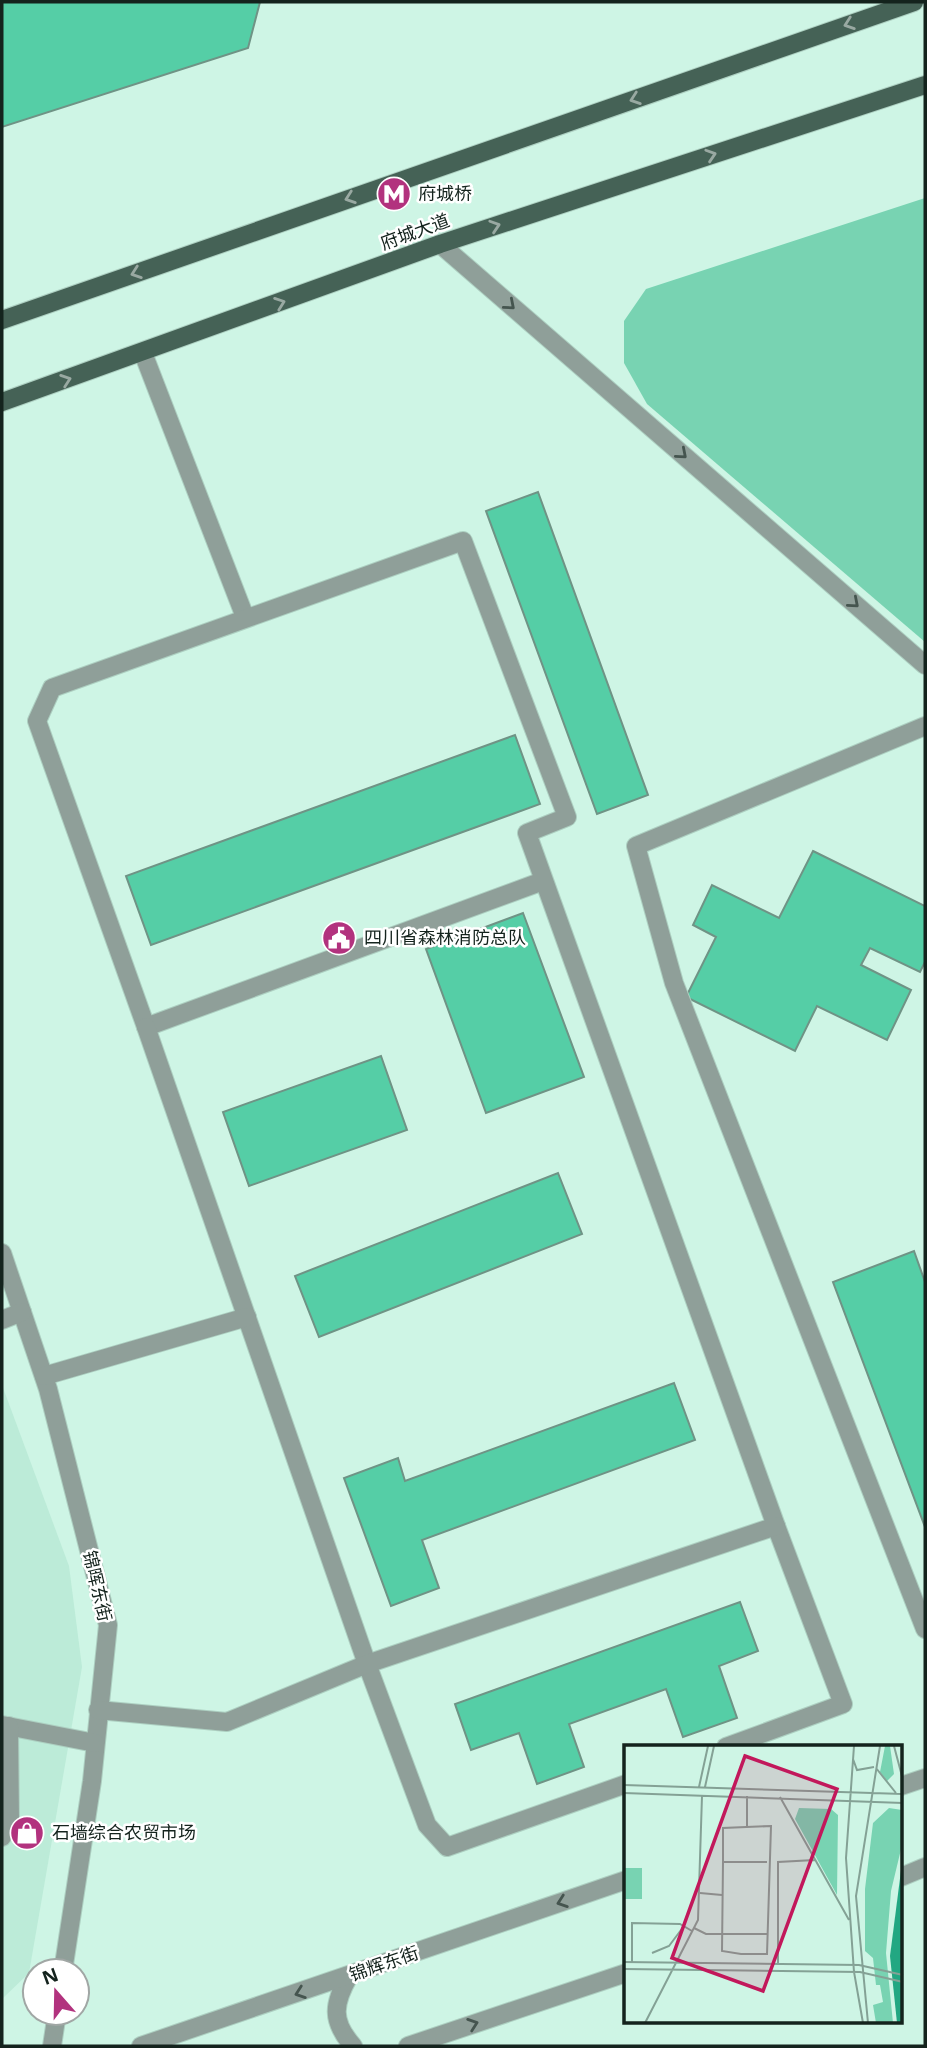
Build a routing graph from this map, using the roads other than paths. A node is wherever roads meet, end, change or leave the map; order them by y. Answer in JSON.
{"nodes":[{"id":1,"x":914,"y":2,"type":"edge"},
{"id":2,"x":925,"y":85,"type":"edge"},
{"id":3,"x":440,"y":244,"type":"junction"},
{"id":4,"x":2,"y":320,"type":"edge"},
{"id":5,"x":143,"y":353,"type":"junction"},
{"id":6,"x":2,"y":402,"type":"edge"},
{"id":7,"x":245,"y":617,"type":"junction"},
{"id":8,"x":925,"y":665,"type":"edge"},
{"id":9,"x":925,"y":726,"type":"edge"},
{"id":10,"x":543,"y":881,"type":"junction"},
{"id":11,"x":146,"y":1027,"type":"junction"},
{"id":12,"x":2,"y":1253,"type":"edge"},
{"id":13,"x":22,"y":1312,"type":"junction"},
{"id":14,"x":247,"y":1317,"type":"junction"},
{"id":15,"x":2,"y":1320,"type":"edge"},
{"id":16,"x":44,"y":1376,"type":"junction"},
{"id":17,"x":776,"y":1526,"type":"junction"},
{"id":18,"x":925,"y":1629,"type":"edge"},
{"id":19,"x":367,"y":1664,"type":"junction"},
{"id":20,"x":99,"y":1710,"type":"junction"},
{"id":21,"x":6,"y":1725,"type":"edge"},
{"id":22,"x":95,"y":1743,"type":"junction"},
{"id":23,"x":731,"y":1745,"type":"edge"},
{"id":24,"x":925,"y":1778,"type":"edge"},
{"id":25,"x":624,"y":1785,"type":"edge"},
{"id":26,"x":902,"y":1786,"type":"edge"},
{"id":27,"x":2,"y":1838,"type":"edge"},
{"id":28,"x":925,"y":1867,"type":"edge"},
{"id":29,"x":902,"y":1877,"type":"edge"},
{"id":30,"x":624,"y":1881,"type":"edge"},
{"id":31,"x":65,"y":1957,"type":"edge"},
{"id":32,"x":624,"y":1974,"type":"edge"},
{"id":33,"x":349,"y":1976,"type":"junction"},
{"id":34,"x":55,"y":2027,"type":"edge"},
{"id":35,"x":52,"y":2046,"type":"edge"},
{"id":36,"x":141,"y":2046,"type":"edge"},
{"id":37,"x":353,"y":2046,"type":"edge"},
{"id":38,"x":408,"y":2046,"type":"edge"}],
"edges":[{"from":1,"to":4,"type":"main road","one_way":true},
{"from":3,"to":2,"type":"main road","name":"府城大道","one_way":true},
{"from":5,"to":3,"type":"main road","name":"府城大道","one_way":true},
{"from":3,"to":8,"type":"street","one_way":true},
{"from":6,"to":5,"type":"main road","name":"府城大道","one_way":true},
{"from":5,"to":7,"type":"street"},
{"from":7,"to":10,"type":"street"},
{"from":7,"to":11,"type":"street"},
{"from":9,"to":18,"type":"street"},
{"from":10,"to":11,"type":"street"},
{"from":10,"to":17,"type":"street"},
{"from":11,"to":14,"type":"street"},
{"from":12,"to":13,"type":"street","name":"锦晖东街"},
{"from":13,"to":15,"type":"street"},
{"from":13,"to":16,"type":"street","name":"锦晖东街"},
{"from":14,"to":16,"type":"street"},
{"from":14,"to":19,"type":"street"},
{"from":16,"to":20,"type":"street","name":"锦晖东街"},
{"from":17,"to":19,"type":"street"},
{"from":17,"to":23,"type":"street"},
{"from":19,"to":20,"type":"street"},
{"from":19,"to":25,"type":"street"},
{"from":20,"to":22,"type":"street","name":"锦晖东街"},
{"from":21,"to":22,"type":"street"},
{"from":21,"to":27,"type":"street"},
{"from":22,"to":31,"type":"street","name":"锦晖东街"},
{"from":24,"to":26,"type":"street"},
{"from":28,"to":29,"type":"street"},
{"from":30,"to":33,"type":"street","name":"锦辉东街","one_way":true},
{"from":38,"to":32,"type":"street","one_way":true},
{"from":33,"to":36,"type":"street","name":"锦辉东街","one_way":true},
{"from":33,"to":37,"type":"street"},
{"from":34,"to":35,"type":"street"}]}
